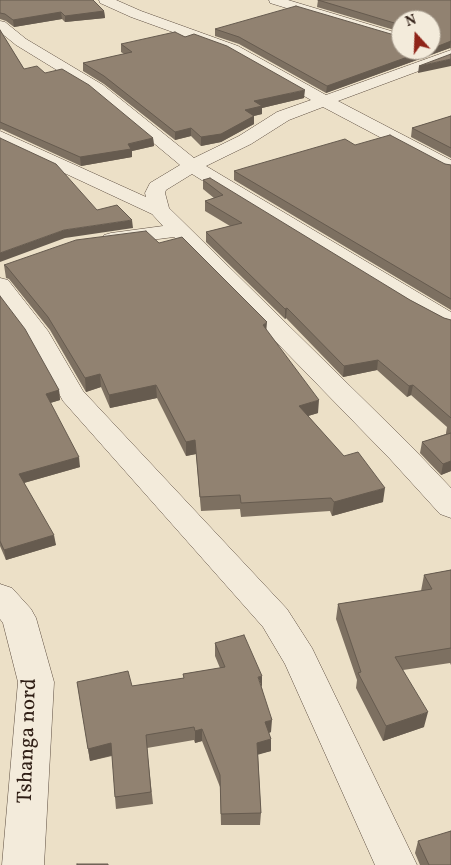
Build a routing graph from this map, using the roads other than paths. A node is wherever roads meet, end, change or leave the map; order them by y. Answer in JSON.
{"nodes":[{"id":1,"x":105,"y":0,"type":"edge"},
{"id":2,"x":276,"y":0,"type":"edge"},
{"id":3,"x":0,"y":24,"type":"edge"},
{"id":4,"x":391,"y":36,"type":"edge"},
{"id":5,"x":21,"y":42,"type":"junction"},
{"id":6,"x":0,"y":44,"type":"edge"},
{"id":7,"x":451,"y":54,"type":"edge"},
{"id":8,"x":323,"y":100,"type":"junction"},
{"id":9,"x":0,"y":136,"type":"edge"},
{"id":10,"x":192,"y":166,"type":"junction"},
{"id":11,"x":451,"y":168,"type":"edge"},
{"id":12,"x":159,"y":210,"type":"junction"},
{"id":13,"x":179,"y":230,"type":"junction"},
{"id":14,"x":92,"y":242,"type":"edge"},
{"id":15,"x":3,"y":274,"type":"edge"},
{"id":16,"x":451,"y":322,"type":"edge"},
{"id":17,"x":451,"y":507,"type":"edge"},
{"id":18,"x":0,"y":597,"type":"edge"},
{"id":19,"x":24,"y":865,"type":"edge"},
{"id":20,"x":396,"y":865,"type":"edge"}],
"edges":[{"from":1,"to":8,"type":"street"},
{"from":2,"to":4,"type":"street"},
{"from":3,"to":5,"type":"street"},
{"from":5,"to":6,"type":"street"},
{"from":5,"to":10,"type":"street"},
{"from":7,"to":8,"type":"street"},
{"from":8,"to":10,"type":"street"},
{"from":8,"to":11,"type":"street"},
{"from":9,"to":12,"type":"street"},
{"from":10,"to":12,"type":"street"},
{"from":10,"to":16,"type":"street"},
{"from":12,"to":13,"type":"street"},
{"from":13,"to":14,"type":"street"},
{"from":13,"to":17,"type":"street"},
{"from":15,"to":20,"type":"street"},
{"from":18,"to":19,"type":"street","name":"Tshanga nord"}]}
